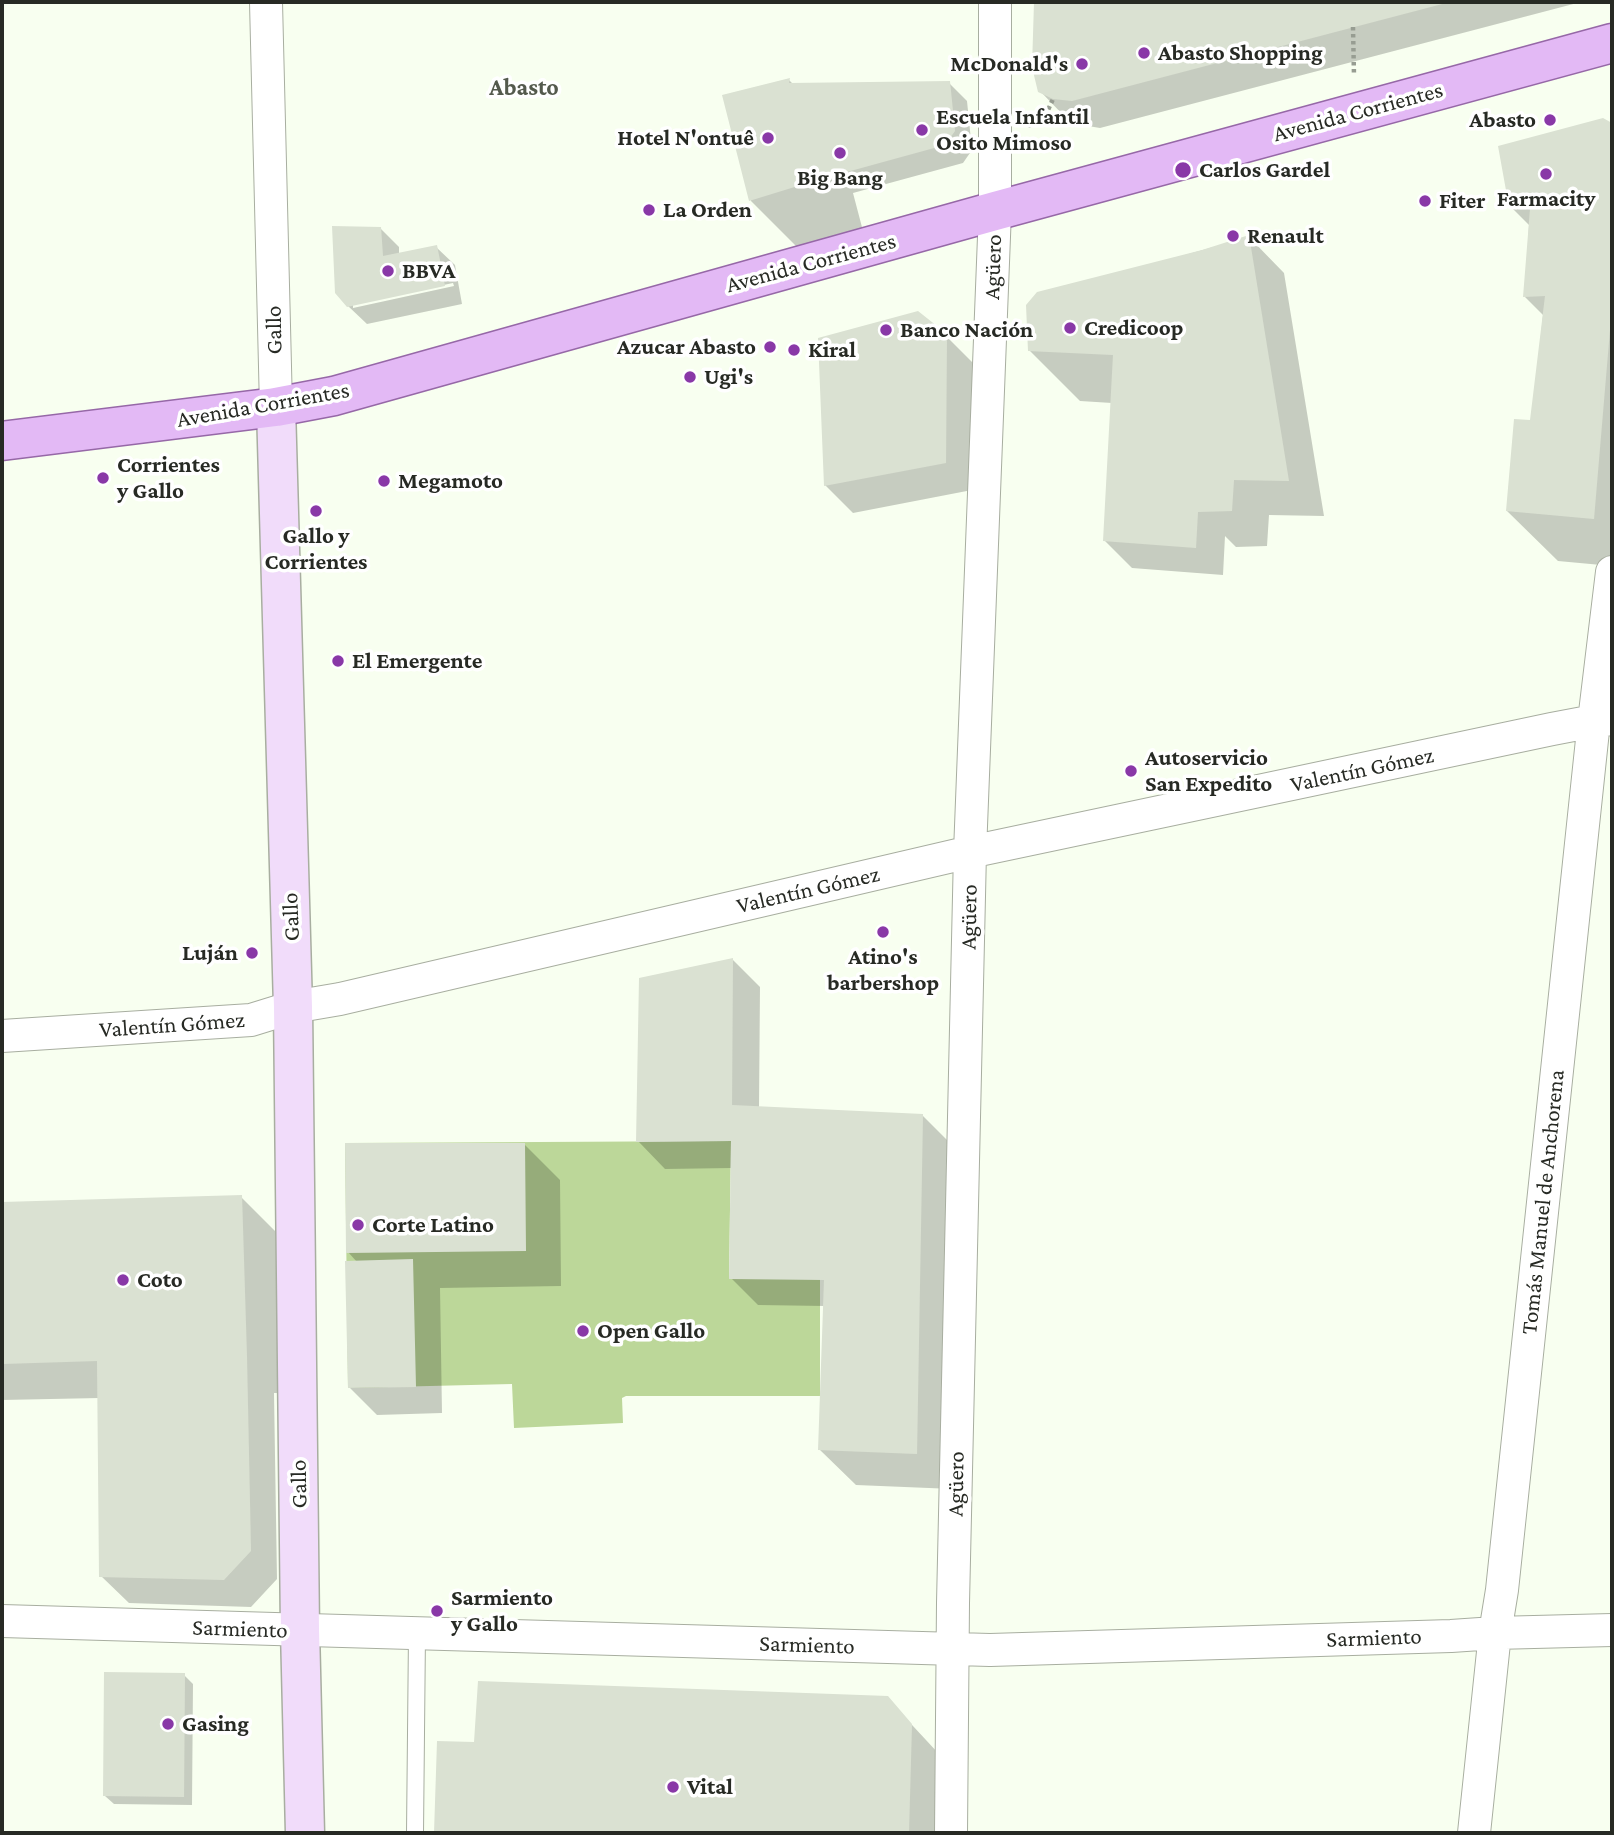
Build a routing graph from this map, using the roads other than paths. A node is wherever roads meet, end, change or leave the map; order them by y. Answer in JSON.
{"nodes":[{"id":1,"x":266,"y":2,"type":"edge"},
{"id":2,"x":995,"y":2,"type":"edge"},
{"id":3,"x":1612,"y":43,"type":"edge"},
{"id":4,"x":995,"y":211,"type":"junction"},
{"id":5,"x":276,"y":407,"type":"junction"},
{"id":6,"x":2,"y":440,"type":"edge"},
{"id":7,"x":1612,"y":572,"type":"edge"},
{"id":8,"x":1603,"y":720,"type":"edge"},
{"id":9,"x":970,"y":852,"type":"junction"},
{"id":10,"x":293,"y":1007,"type":"junction"},
{"id":11,"x":2,"y":1036,"type":"edge"},
{"id":12,"x":2,"y":1621,"type":"edge"},
{"id":13,"x":300,"y":1630,"type":"junction"},
{"id":14,"x":1612,"y":1630,"type":"edge"},
{"id":15,"x":417,"y":1633,"type":"junction"},
{"id":16,"x":1495,"y":1633,"type":"junction"},
{"id":17,"x":953,"y":1649,"type":"junction"},
{"id":18,"x":305,"y":1833,"type":"edge"},
{"id":19,"x":415,"y":1833,"type":"edge"},
{"id":20,"x":951,"y":1833,"type":"edge"},
{"id":21,"x":1474,"y":1833,"type":"edge"}],
"edges":[{"from":1,"to":5,"type":"street","name":"Gallo"},
{"from":2,"to":4,"type":"street","name":"Agüero"},
{"from":3,"to":4,"type":"main road","name":"Avenida Corrientes"},
{"from":4,"to":5,"type":"main road","name":"Avenida Corrientes"},
{"from":4,"to":9,"type":"street","name":"Agüero"},
{"from":5,"to":6,"type":"main road","name":"Avenida Corrientes"},
{"from":5,"to":10,"type":"main road","name":"Gallo"},
{"from":7,"to":8,"type":"street","name":"Tomás Manuel de Anchorena"},
{"from":8,"to":9,"type":"street","name":"Valentín Gómez"},
{"from":8,"to":16,"type":"street","name":"Tomás Manuel de Anchorena"},
{"from":9,"to":10,"type":"street","name":"Valentín Gómez"},
{"from":9,"to":17,"type":"street","name":"Agüero"},
{"from":10,"to":11,"type":"street","name":"Valentín Gómez"},
{"from":10,"to":13,"type":"main road","name":"Gallo"},
{"from":12,"to":13,"type":"street","name":"Sarmiento"},
{"from":13,"to":15,"type":"street","name":"Sarmiento"},
{"from":13,"to":18,"type":"main road","name":"Gallo"},
{"from":14,"to":16,"type":"street","name":"Sarmiento"},
{"from":15,"to":17,"type":"street","name":"Sarmiento"},
{"from":15,"to":19,"type":"lane"},
{"from":16,"to":17,"type":"street","name":"Sarmiento"},
{"from":16,"to":21,"type":"street","name":"Tomás Manuel de Anchorena"},
{"from":17,"to":20,"type":"street","name":"Agüero"}]}
